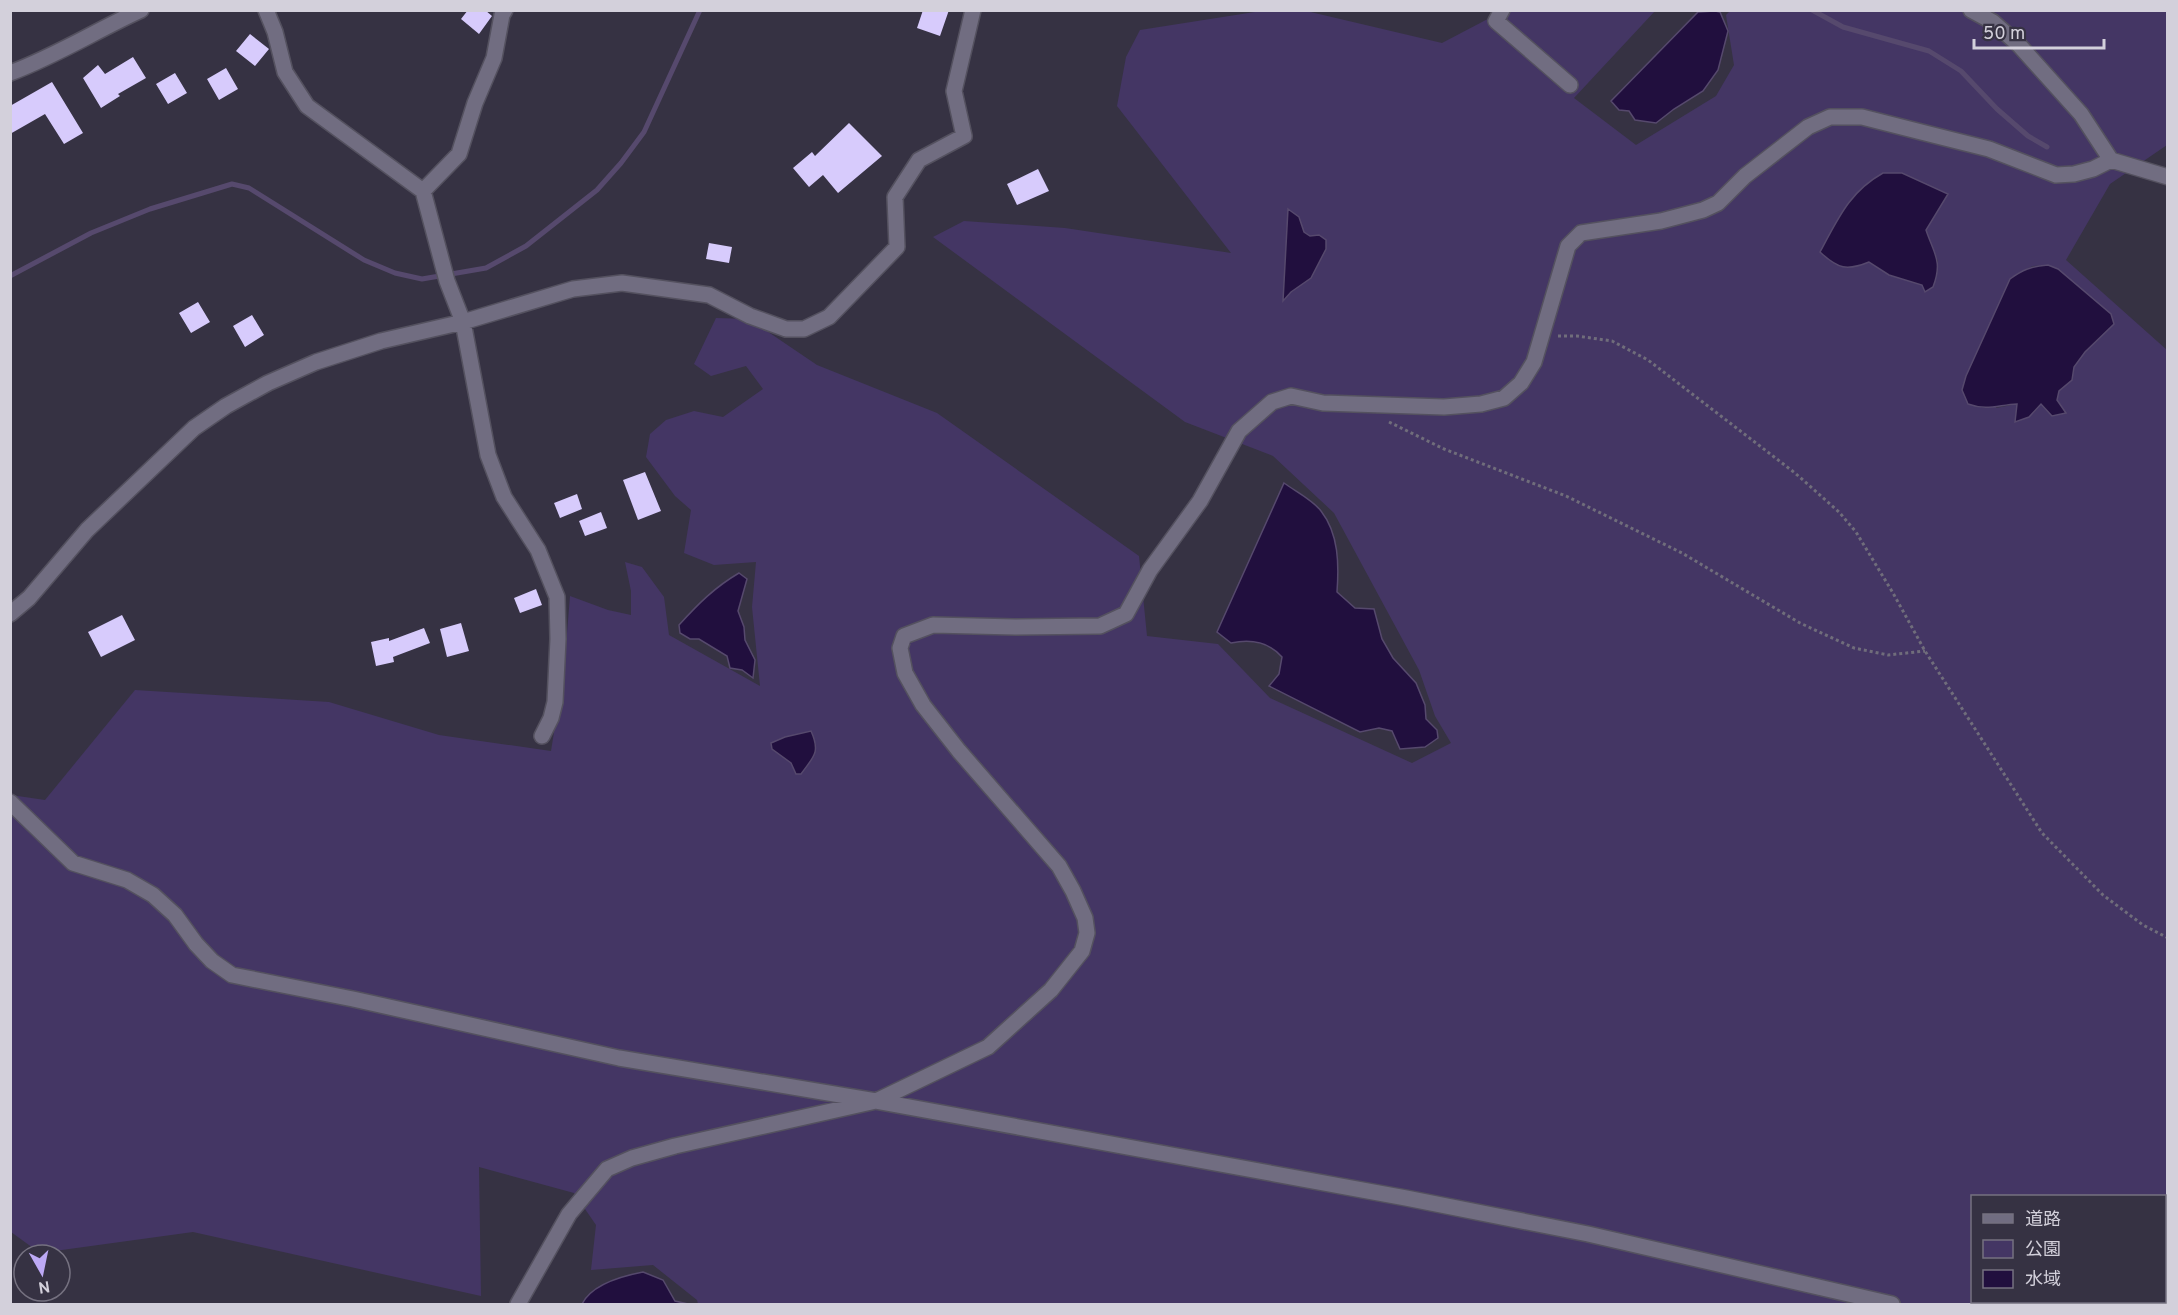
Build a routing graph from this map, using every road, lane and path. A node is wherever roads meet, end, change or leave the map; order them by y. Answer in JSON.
{"nodes":[{"id":1,"x":141,"y":10,"type":"edge"},
{"id":2,"x":266,"y":10,"type":"edge"},
{"id":3,"x":505,"y":10,"type":"edge"},
{"id":4,"x":974,"y":10,"type":"edge"},
{"id":5,"x":1502,"y":10,"type":"edge"},
{"id":6,"x":1971,"y":10,"type":"edge"},
{"id":7,"x":10,"y":73,"type":"edge"},
{"id":8,"x":1570,"y":85,"type":"dead end"},
{"id":9,"x":2111,"y":160,"type":"junction"},
{"id":10,"x":2168,"y":177,"type":"edge"},
{"id":11,"x":423,"y":191,"type":"junction"},
{"id":12,"x":463,"y":322,"type":"junction"},
{"id":13,"x":1541,"y":336,"type":"junction"},
{"id":14,"x":1381,"y":418,"type":"dead end"},
{"id":15,"x":10,"y":614,"type":"edge"},
{"id":16,"x":1925,"y":651,"type":"junction"},
{"id":17,"x":542,"y":736,"type":"dead end"},
{"id":18,"x":10,"y":802,"type":"edge"},
{"id":19,"x":2168,"y":938,"type":"edge"},
{"id":20,"x":876,"y":1101,"type":"junction"},
{"id":21,"x":519,"y":1305,"type":"edge"},
{"id":22,"x":1892,"y":1305,"type":"edge"}],
"edges":[{"from":1,"to":7,"type":"street"},
{"from":2,"to":11,"type":"street"},
{"from":3,"to":11,"type":"street"},
{"from":4,"to":12,"type":"street"},
{"from":5,"to":8,"type":"street"},
{"from":6,"to":9,"type":"street"},
{"from":9,"to":10,"type":"street"},
{"from":9,"to":13,"type":"street"},
{"from":11,"to":12,"type":"street"},
{"from":12,"to":15,"type":"street"},
{"from":12,"to":17,"type":"street"},
{"from":13,"to":16,"type":"path"},
{"from":13,"to":20,"type":"street"},
{"from":14,"to":16,"type":"path"},
{"from":16,"to":19,"type":"path"},
{"from":18,"to":20,"type":"street"},
{"from":20,"to":21,"type":"street"},
{"from":20,"to":22,"type":"street"}]}
